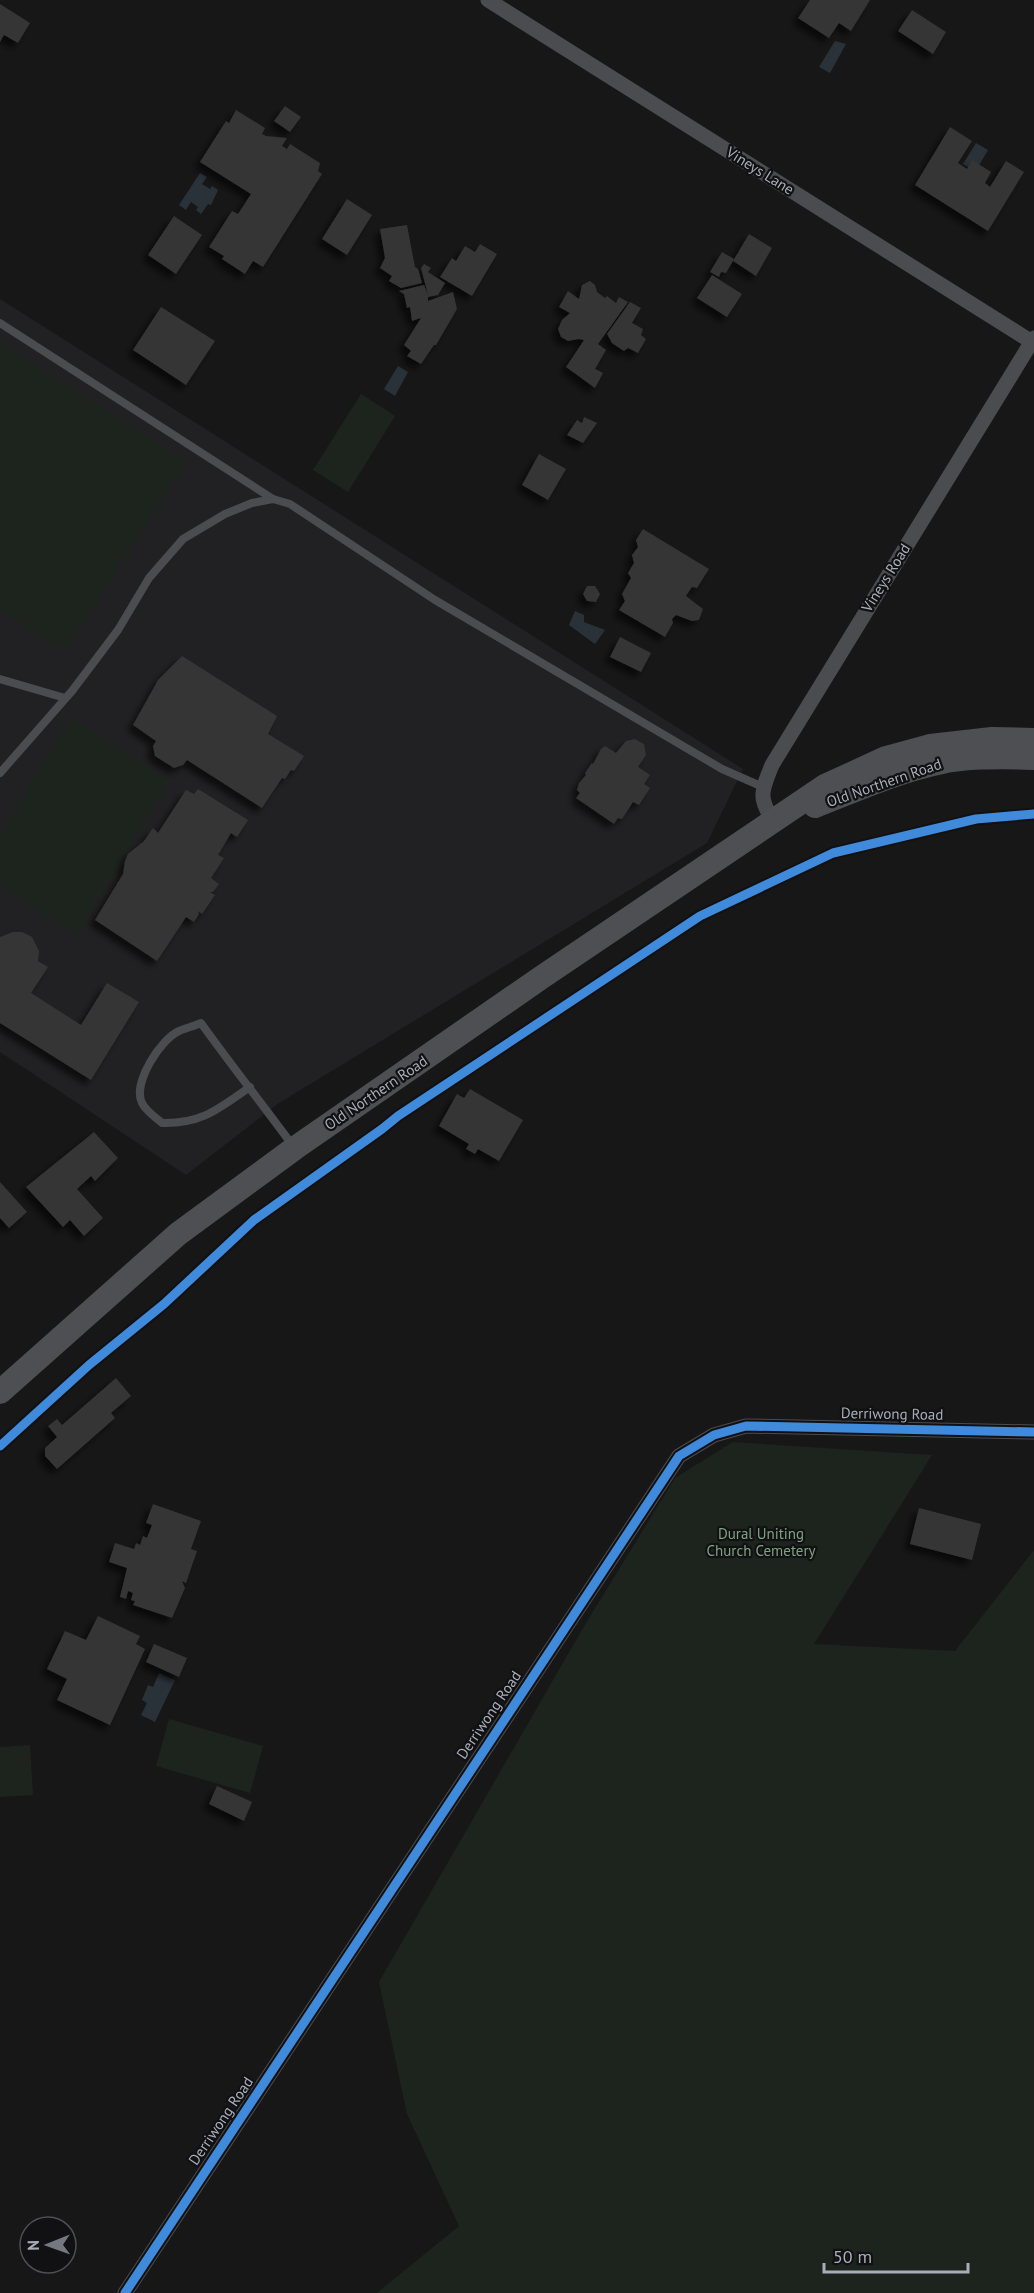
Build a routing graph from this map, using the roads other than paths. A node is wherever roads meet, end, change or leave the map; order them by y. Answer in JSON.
{"nodes":[{"id":1,"x":488,"y":0,"type":"edge"},
{"id":2,"x":0,"y":323,"type":"edge"},
{"id":3,"x":1033,"y":340,"type":"edge"},
{"id":4,"x":273,"y":499,"type":"junction"},
{"id":5,"x":0,"y":679,"type":"edge"},
{"id":6,"x":65,"y":699,"type":"junction"},
{"id":7,"x":1034,"y":740,"type":"edge"},
{"id":8,"x":1034,"y":758,"type":"edge"},
{"id":9,"x":0,"y":773,"type":"edge"},
{"id":10,"x":763,"y":787,"type":"junction"},
{"id":11,"x":774,"y":822,"type":"junction"},
{"id":12,"x":250,"y":1087,"type":"junction"},
{"id":13,"x":295,"y":1148,"type":"junction"},
{"id":14,"x":0,"y":1392,"type":"edge"},
{"id":15,"x":1034,"y":1432,"type":"edge"},
{"id":16,"x":125,"y":2293,"type":"edge"}],
"edges":[{"from":1,"to":3,"type":"street","name":"Vineys Lane"},
{"from":2,"to":4,"type":"lane"},
{"from":3,"to":10,"type":"street","name":"Vineys Road"},
{"from":4,"to":6,"type":"lane"},
{"from":4,"to":10,"type":"lane"},
{"from":5,"to":6,"type":"lane"},
{"from":6,"to":9,"type":"lane"},
{"from":7,"to":11,"type":"main road","name":"Old Northern Road"},
{"from":8,"to":11,"type":"main road","name":"Old Northern Road"},
{"from":10,"to":11,"type":"street"},
{"from":11,"to":13,"type":"main road","name":"Old Northern Road"},
{"from":12,"to":12,"type":"lane"},
{"from":12,"to":13,"type":"lane"},
{"from":13,"to":14,"type":"main road","name":"Old Northern Road"},
{"from":15,"to":16,"type":"street","name":"Derriwong Road"}]}
